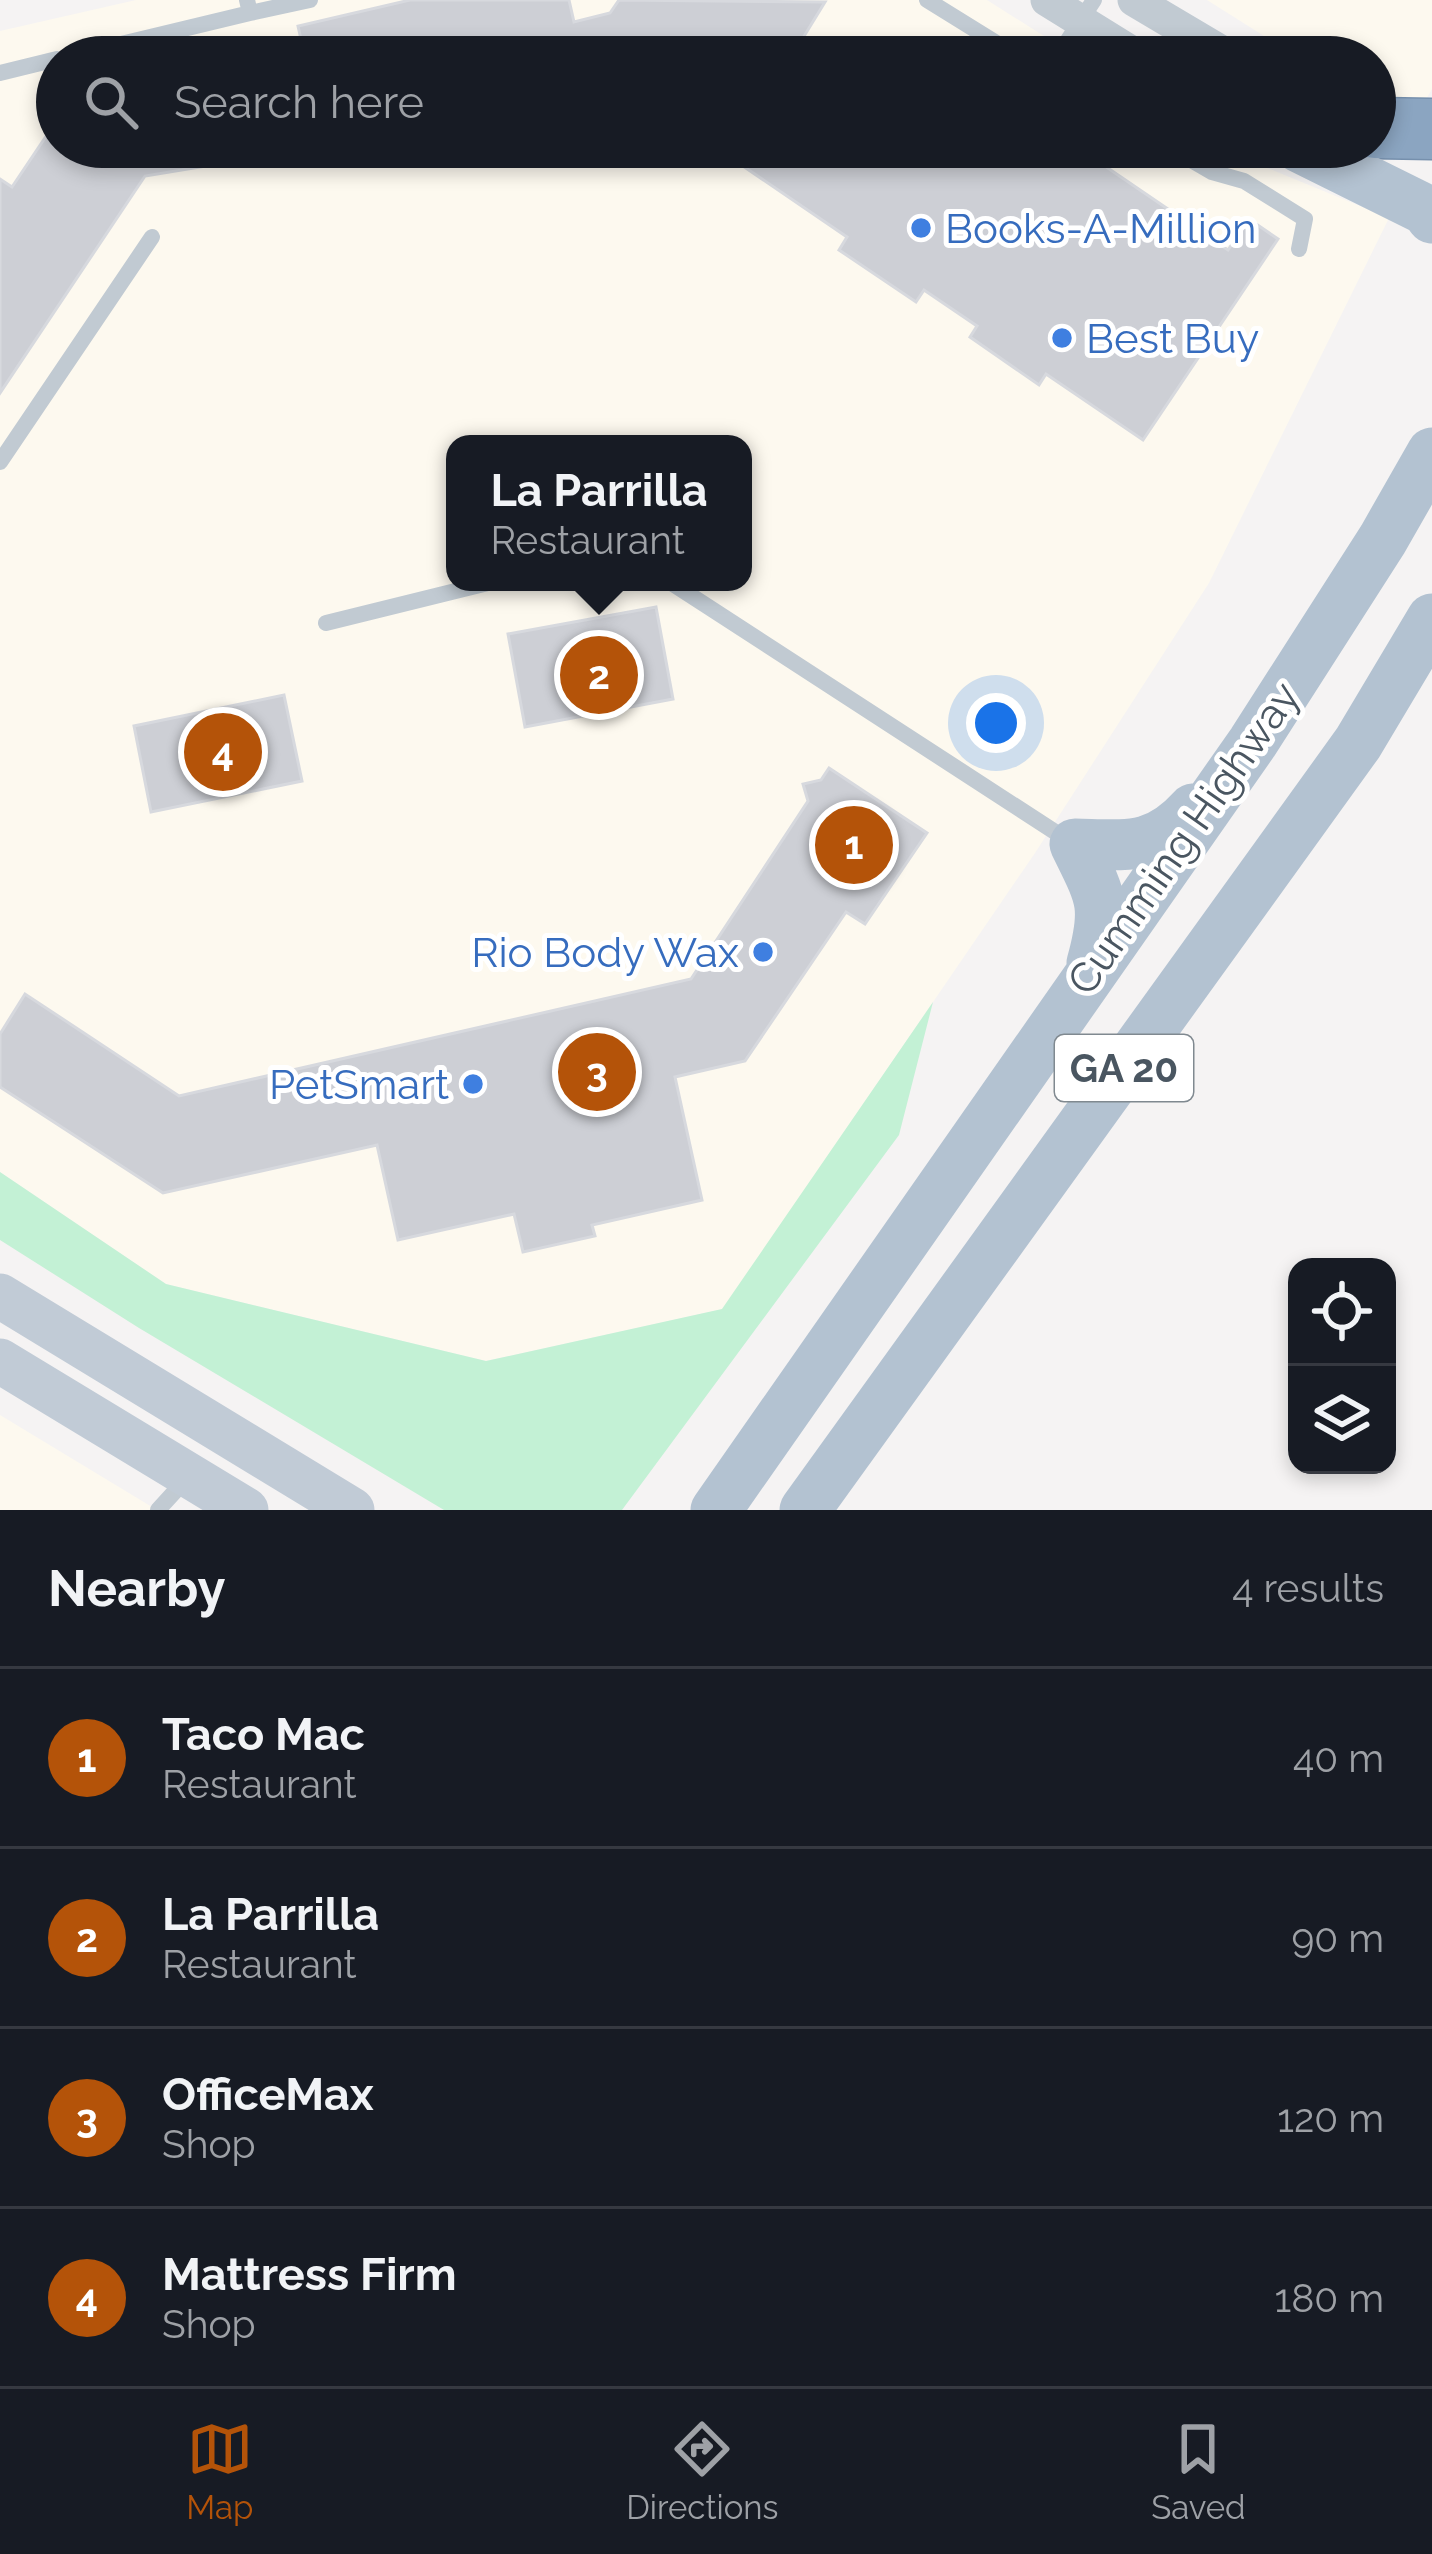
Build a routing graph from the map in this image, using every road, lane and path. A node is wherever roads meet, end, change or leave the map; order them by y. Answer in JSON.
{"nodes":[{"id":1,"x":310,"y":0,"type":"edge"},
{"id":2,"x":927,"y":0,"type":"edge"},
{"id":3,"x":1047,"y":0,"type":"edge"},
{"id":4,"x":1134,"y":0,"type":"edge"},
{"id":5,"x":248,"y":7,"type":"edge"},
{"id":6,"x":1087,"y":10,"type":"edge"},
{"id":7,"x":144,"y":36,"type":"edge"},
{"id":8,"x":985,"y":36,"type":"edge"},
{"id":9,"x":1070,"y":36,"type":"edge"},
{"id":10,"x":1116,"y":36,"type":"edge"},
{"id":11,"x":1195,"y":36,"type":"edge"},
{"id":12,"x":36,"y":64,"type":"edge"},
{"id":13,"x":0,"y":73,"type":"edge"},
{"id":14,"x":1396,"y":128,"type":"edge"},
{"id":15,"x":1432,"y":129,"type":"edge"},
{"id":16,"x":1396,"y":138,"type":"edge"},
{"id":17,"x":1432,"y":156,"type":"edge"},
{"id":18,"x":1205,"y":168,"type":"edge"},
{"id":19,"x":1342,"y":168,"type":"edge"},
{"id":20,"x":1392,"y":168,"type":"edge"},
{"id":21,"x":1432,"y":185,"type":"edge"},
{"id":22,"x":1432,"y":218,"type":"edge"},
{"id":23,"x":152,"y":237,"type":"dead end"},
{"id":24,"x":1300,"y":249,"type":"dead end"},
{"id":25,"x":1432,"y":452,"type":"edge"},
{"id":26,"x":0,"y":462,"type":"edge"},
{"id":27,"x":456,"y":591,"type":"edge"},
{"id":28,"x":684,"y":591,"type":"edge"},
{"id":29,"x":1432,"y":619,"type":"edge"},
{"id":30,"x":326,"y":623,"type":"dead end"},
{"id":31,"x":1253,"y":742,"type":"junction"},
{"id":32,"x":1075,"y":844,"type":"junction"},
{"id":33,"x":1089,"y":975,"type":"junction"},
{"id":34,"x":0,"y":1296,"type":"edge"},
{"id":35,"x":0,"y":1361,"type":"edge"},
{"id":36,"x":286,"y":1470,"type":"junction"},
{"id":37,"x":189,"y":1476,"type":"junction"},
{"id":38,"x":158,"y":1510,"type":"edge"},
{"id":39,"x":247,"y":1510,"type":"edge"},
{"id":40,"x":352,"y":1510,"type":"edge"},
{"id":41,"x":716,"y":1510,"type":"edge"},
{"id":42,"x":805,"y":1510,"type":"edge"}],
"edges":[{"from":1,"to":5,"type":"lane"},
{"from":2,"to":8,"type":"lane"},
{"from":3,"to":6,"type":"street"},
{"from":4,"to":11,"type":"street"},
{"from":5,"to":7,"type":"lane"},
{"from":6,"to":9,"type":"lane"},
{"from":6,"to":10,"type":"street"},
{"from":12,"to":13,"type":"lane"},
{"from":14,"to":15,"type":"highway"},
{"from":16,"to":17,"type":"street"},
{"from":18,"to":24,"type":"lane"},
{"from":19,"to":22,"type":"main road"},
{"from":20,"to":21,"type":"street"},
{"from":23,"to":26,"type":"lane"},
{"from":25,"to":31,"type":"main road","name":"Cumming Highway","number":"GA 20"},
{"from":27,"to":30,"type":"lane"},
{"from":28,"to":32,"type":"lane"},
{"from":29,"to":42,"type":"main road","name":"Cumming Highway","number":"GA 20"},
{"from":31,"to":32,"type":"main road"},
{"from":31,"to":33,"type":"main road","name":"Cumming Highway","number":"GA 20"},
{"from":32,"to":33,"type":"main road"},
{"from":33,"to":41,"type":"main road","name":"Cumming Highway","number":"GA 20"},
{"from":34,"to":36,"type":"street"},
{"from":35,"to":37,"type":"street"},
{"from":36,"to":37,"type":"street"},
{"from":36,"to":40,"type":"street"},
{"from":37,"to":38,"type":"lane"},
{"from":37,"to":39,"type":"street"}]}
